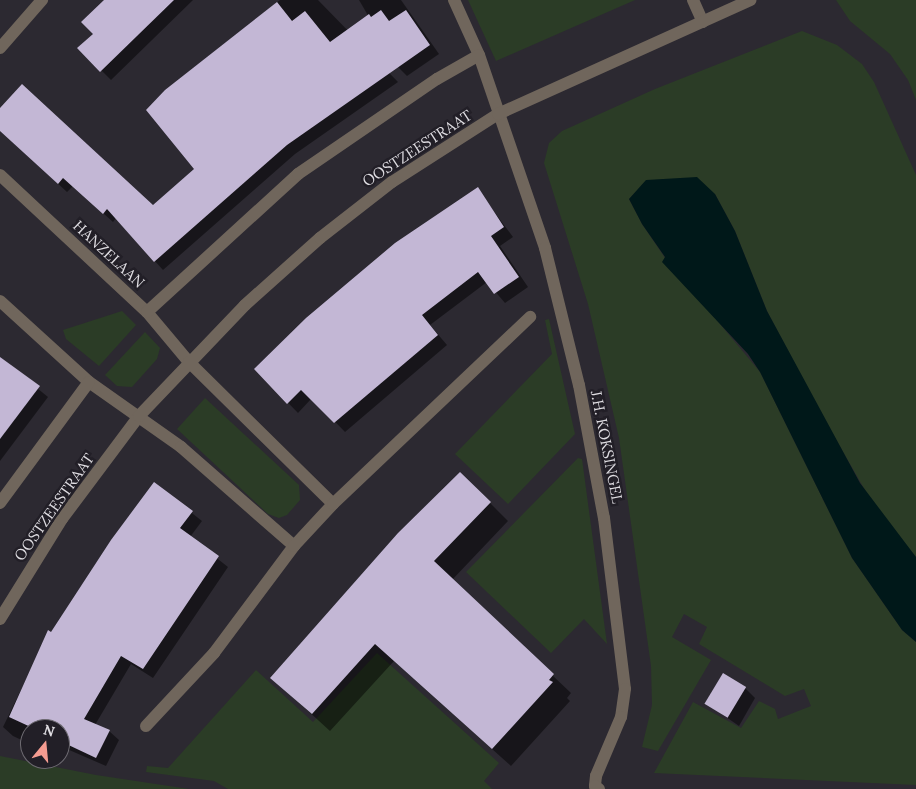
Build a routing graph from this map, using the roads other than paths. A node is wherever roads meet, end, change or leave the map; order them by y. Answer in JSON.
{"nodes":[{"id":1,"x":42,"y":0,"type":"edge"},
{"id":2,"x":454,"y":0,"type":"edge"},
{"id":3,"x":693,"y":0,"type":"edge"},
{"id":4,"x":750,"y":0,"type":"edge"},
{"id":5,"x":703,"y":22,"type":"junction"},
{"id":6,"x":0,"y":48,"type":"edge"},
{"id":7,"x":479,"y":55,"type":"junction"},
{"id":8,"x":498,"y":114,"type":"junction"},
{"id":9,"x":0,"y":175,"type":"edge"},
{"id":10,"x":0,"y":301,"type":"edge"},
{"id":11,"x":147,"y":312,"type":"junction"},
{"id":12,"x":530,"y":317,"type":"dead end"},
{"id":13,"x":189,"y":362,"type":"junction"},
{"id":14,"x":89,"y":382,"type":"junction"},
{"id":15,"x":139,"y":416,"type":"junction"},
{"id":16,"x":0,"y":502,"type":"edge"},
{"id":17,"x":333,"y":504,"type":"junction"},
{"id":18,"x":294,"y":546,"type":"junction"},
{"id":19,"x":0,"y":619,"type":"edge"},
{"id":20,"x":146,"y":726,"type":"dead end"},
{"id":21,"x":598,"y":789,"type":"edge"}],
"edges":[{"from":1,"to":6,"type":"street"},
{"from":2,"to":7,"type":"street","name":"J.H. KOKSINGEL"},
{"from":3,"to":5,"type":"street"},
{"from":4,"to":5,"type":"street","name":"OOSTZEESTRAAT"},
{"from":5,"to":8,"type":"street","name":"OOSTZEESTRAAT"},
{"from":7,"to":8,"type":"street","name":"J.H. KOKSINGEL"},
{"from":7,"to":11,"type":"street"},
{"from":8,"to":13,"type":"street","name":"OOSTZEESTRAAT"},
{"from":8,"to":21,"type":"street","name":"J.H. KOKSINGEL"},
{"from":9,"to":11,"type":"street","name":"HANZELAAN"},
{"from":10,"to":14,"type":"street"},
{"from":11,"to":13,"type":"street","name":"HANZELAAN"},
{"from":12,"to":17,"type":"street"},
{"from":13,"to":15,"type":"street","name":"OOSTZEESTRAAT"},
{"from":13,"to":17,"type":"street"},
{"from":14,"to":15,"type":"street"},
{"from":14,"to":16,"type":"street"},
{"from":15,"to":18,"type":"street"},
{"from":15,"to":19,"type":"street","name":"OOSTZEESTRAAT"},
{"from":17,"to":18,"type":"street"},
{"from":18,"to":20,"type":"street"}]}
